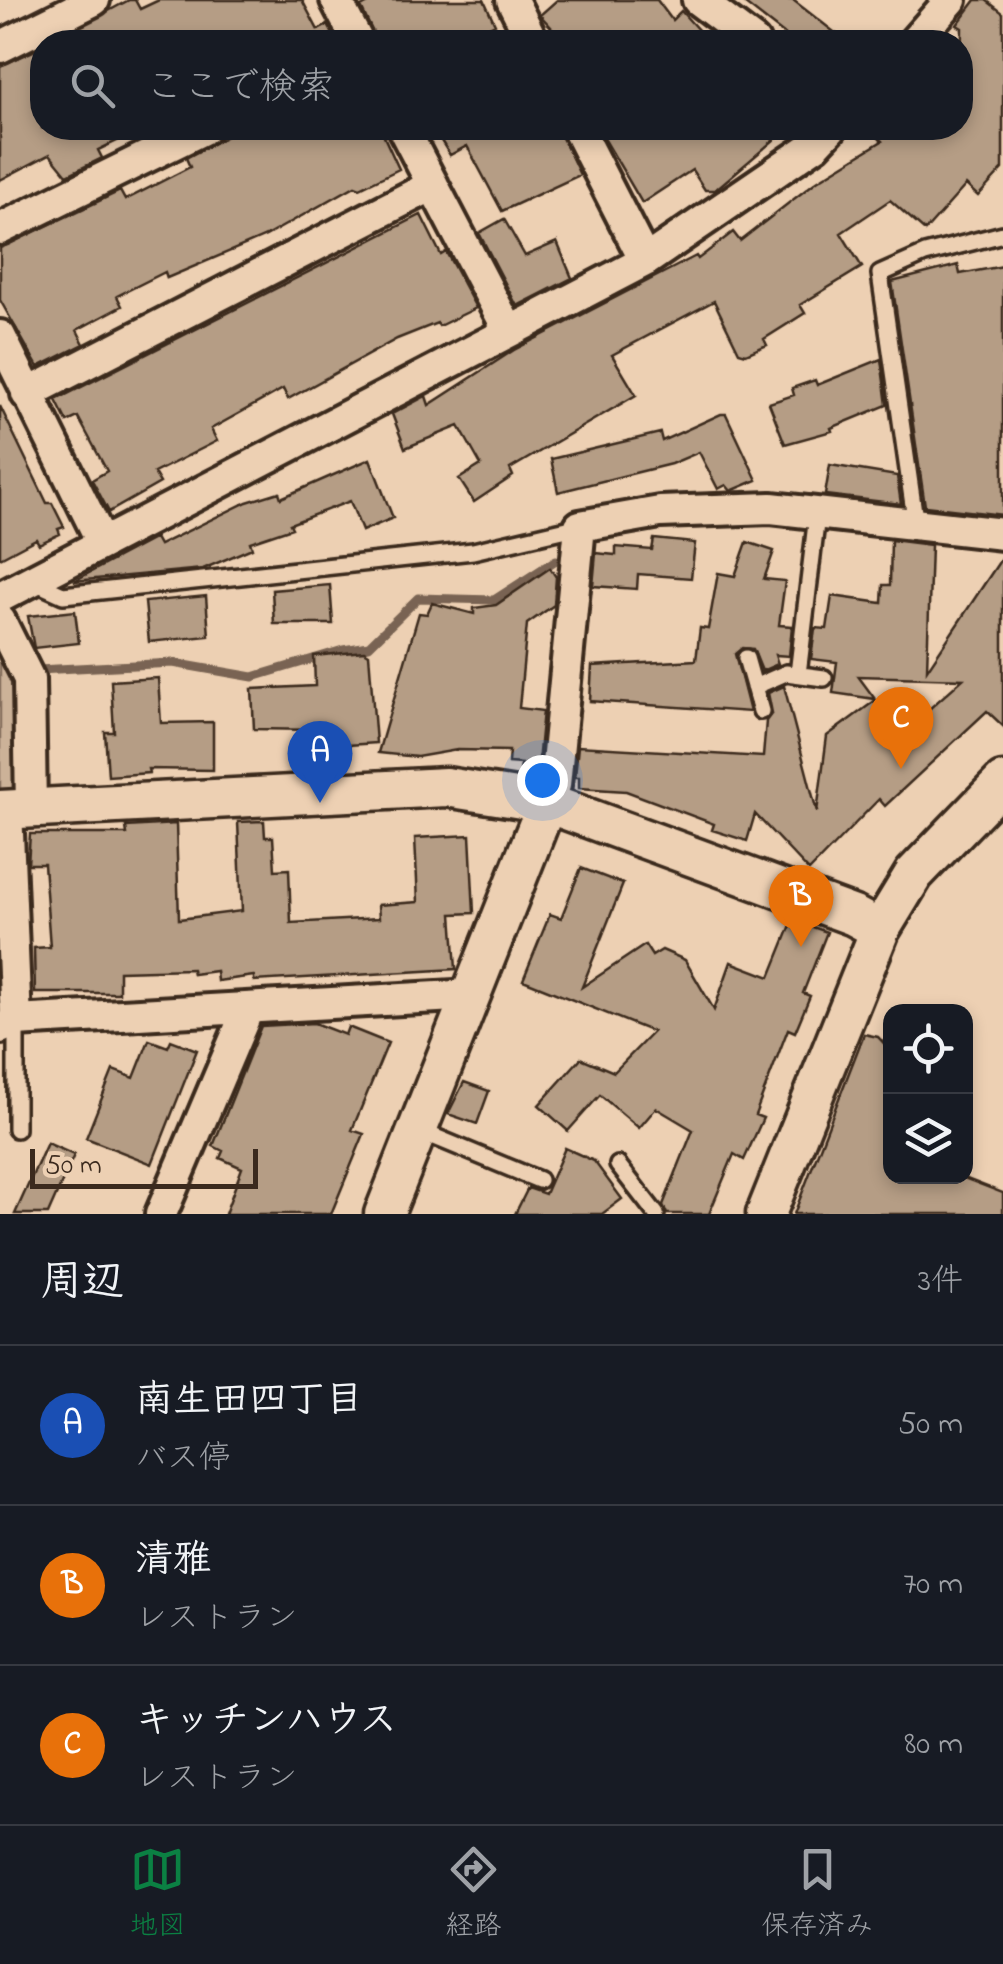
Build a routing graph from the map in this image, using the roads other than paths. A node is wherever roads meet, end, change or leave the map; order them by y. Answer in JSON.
{"nodes":[{"id":1,"x":94,"y":0,"type":"edge"},
{"id":2,"x":336,"y":0,"type":"edge"},
{"id":3,"x":512,"y":0,"type":"edge"},
{"id":4,"x":698,"y":0,"type":"edge"},
{"id":5,"x":951,"y":0,"type":"edge"},
{"id":6,"x":34,"y":30,"type":"edge"},
{"id":7,"x":352,"y":30,"type":"edge"},
{"id":8,"x":528,"y":30,"type":"edge"},
{"id":9,"x":738,"y":30,"type":"edge"},
{"id":10,"x":925,"y":30,"type":"edge"},
{"id":11,"x":30,"y":32,"type":"edge"},
{"id":12,"x":0,"y":47,"type":"edge"},
{"id":13,"x":180,"y":140,"type":"edge"},
{"id":14,"x":409,"y":140,"type":"edge"},
{"id":15,"x":583,"y":140,"type":"edge"},
{"id":16,"x":820,"y":140,"type":"edge"},
{"id":17,"x":433,"y":185,"type":"junction"},
{"id":18,"x":0,"y":229,"type":"edge"},
{"id":19,"x":1003,"y":234,"type":"edge"},
{"id":20,"x":645,"y":261,"type":"junction"},
{"id":21,"x":510,"y":331,"type":"junction"},
{"id":22,"x":0,"y":336,"type":"edge"},
{"id":23,"x":27,"y":394,"type":"junction"},
{"id":24,"x":816,"y":515,"type":"junction"},
{"id":25,"x":580,"y":526,"type":"junction"},
{"id":26,"x":916,"y":526,"type":"junction"},
{"id":27,"x":1003,"y":534,"type":"edge"},
{"id":28,"x":102,"y":542,"type":"junction"},
{"id":29,"x":28,"y":579,"type":"junction"},
{"id":30,"x":0,"y":597,"type":"edge"},
{"id":31,"x":0,"y":621,"type":"edge"},
{"id":32,"x":746,"y":658,"type":"dead end"},
{"id":33,"x":798,"y":674,"type":"junction"},
{"id":34,"x":824,"y":678,"type":"dead end"},
{"id":35,"x":754,"y":687,"type":"junction"},
{"id":36,"x":761,"y":711,"type":"dead end"},
{"id":37,"x":1003,"y":782,"type":"edge"},
{"id":38,"x":547,"y":804,"type":"junction"},
{"id":39,"x":13,"y":810,"type":"edge"},
{"id":40,"x":880,"y":930,"type":"junction"},
{"id":41,"x":473,"y":995,"type":"junction"},
{"id":42,"x":248,"y":1009,"type":"junction"},
{"id":43,"x":8,"y":1025,"type":"edge"},
{"id":44,"x":16,"y":1130,"type":"dead end"},
{"id":45,"x":418,"y":1130,"type":"junction"},
{"id":46,"x":618,"y":1165,"type":"dead end"},
{"id":47,"x":540,"y":1180,"type":"dead end"},
{"id":48,"x":161,"y":1214,"type":"edge"},
{"id":49,"x":384,"y":1214,"type":"edge"},
{"id":50,"x":656,"y":1214,"type":"edge"},
{"id":51,"x":766,"y":1214,"type":"edge"}],
"edges":[{"from":1,"to":6,"type":"street"},
{"from":2,"to":7,"type":"street"},
{"from":3,"to":8,"type":"street"},
{"from":4,"to":9,"type":"street"},
{"from":5,"to":10,"type":"street"},
{"from":11,"to":12,"type":"street"},
{"from":13,"to":18,"type":"street"},
{"from":14,"to":17,"type":"street"},
{"from":15,"to":20,"type":"street"},
{"from":16,"to":20,"type":"street"},
{"from":17,"to":21,"type":"street"},
{"from":17,"to":23,"type":"street"},
{"from":19,"to":26,"type":"lane"},
{"from":20,"to":21,"type":"street"},
{"from":21,"to":28,"type":"street"},
{"from":22,"to":23,"type":"street"},
{"from":23,"to":28,"type":"street"},
{"from":24,"to":25,"type":"street"},
{"from":24,"to":26,"type":"street"},
{"from":24,"to":33,"type":"lane"},
{"from":25,"to":29,"type":"lane"},
{"from":25,"to":38,"type":"street"},
{"from":26,"to":27,"type":"street"},
{"from":28,"to":29,"type":"street"},
{"from":29,"to":30,"type":"street"},
{"from":31,"to":39,"type":"street"},
{"from":32,"to":35,"type":"lane"},
{"from":33,"to":34,"type":"lane"},
{"from":33,"to":35,"type":"lane"},
{"from":35,"to":36,"type":"lane"},
{"from":37,"to":40,"type":"street"},
{"from":38,"to":39,"type":"street"},
{"from":38,"to":40,"type":"street"},
{"from":38,"to":41,"type":"street"},
{"from":39,"to":43,"type":"street"},
{"from":40,"to":51,"type":"street"},
{"from":41,"to":42,"type":"street"},
{"from":41,"to":45,"type":"street"},
{"from":42,"to":43,"type":"street"},
{"from":42,"to":48,"type":"street"},
{"from":43,"to":44,"type":"lane"},
{"from":45,"to":47,"type":"lane"},
{"from":45,"to":49,"type":"street"},
{"from":46,"to":50,"type":"lane"}]}
